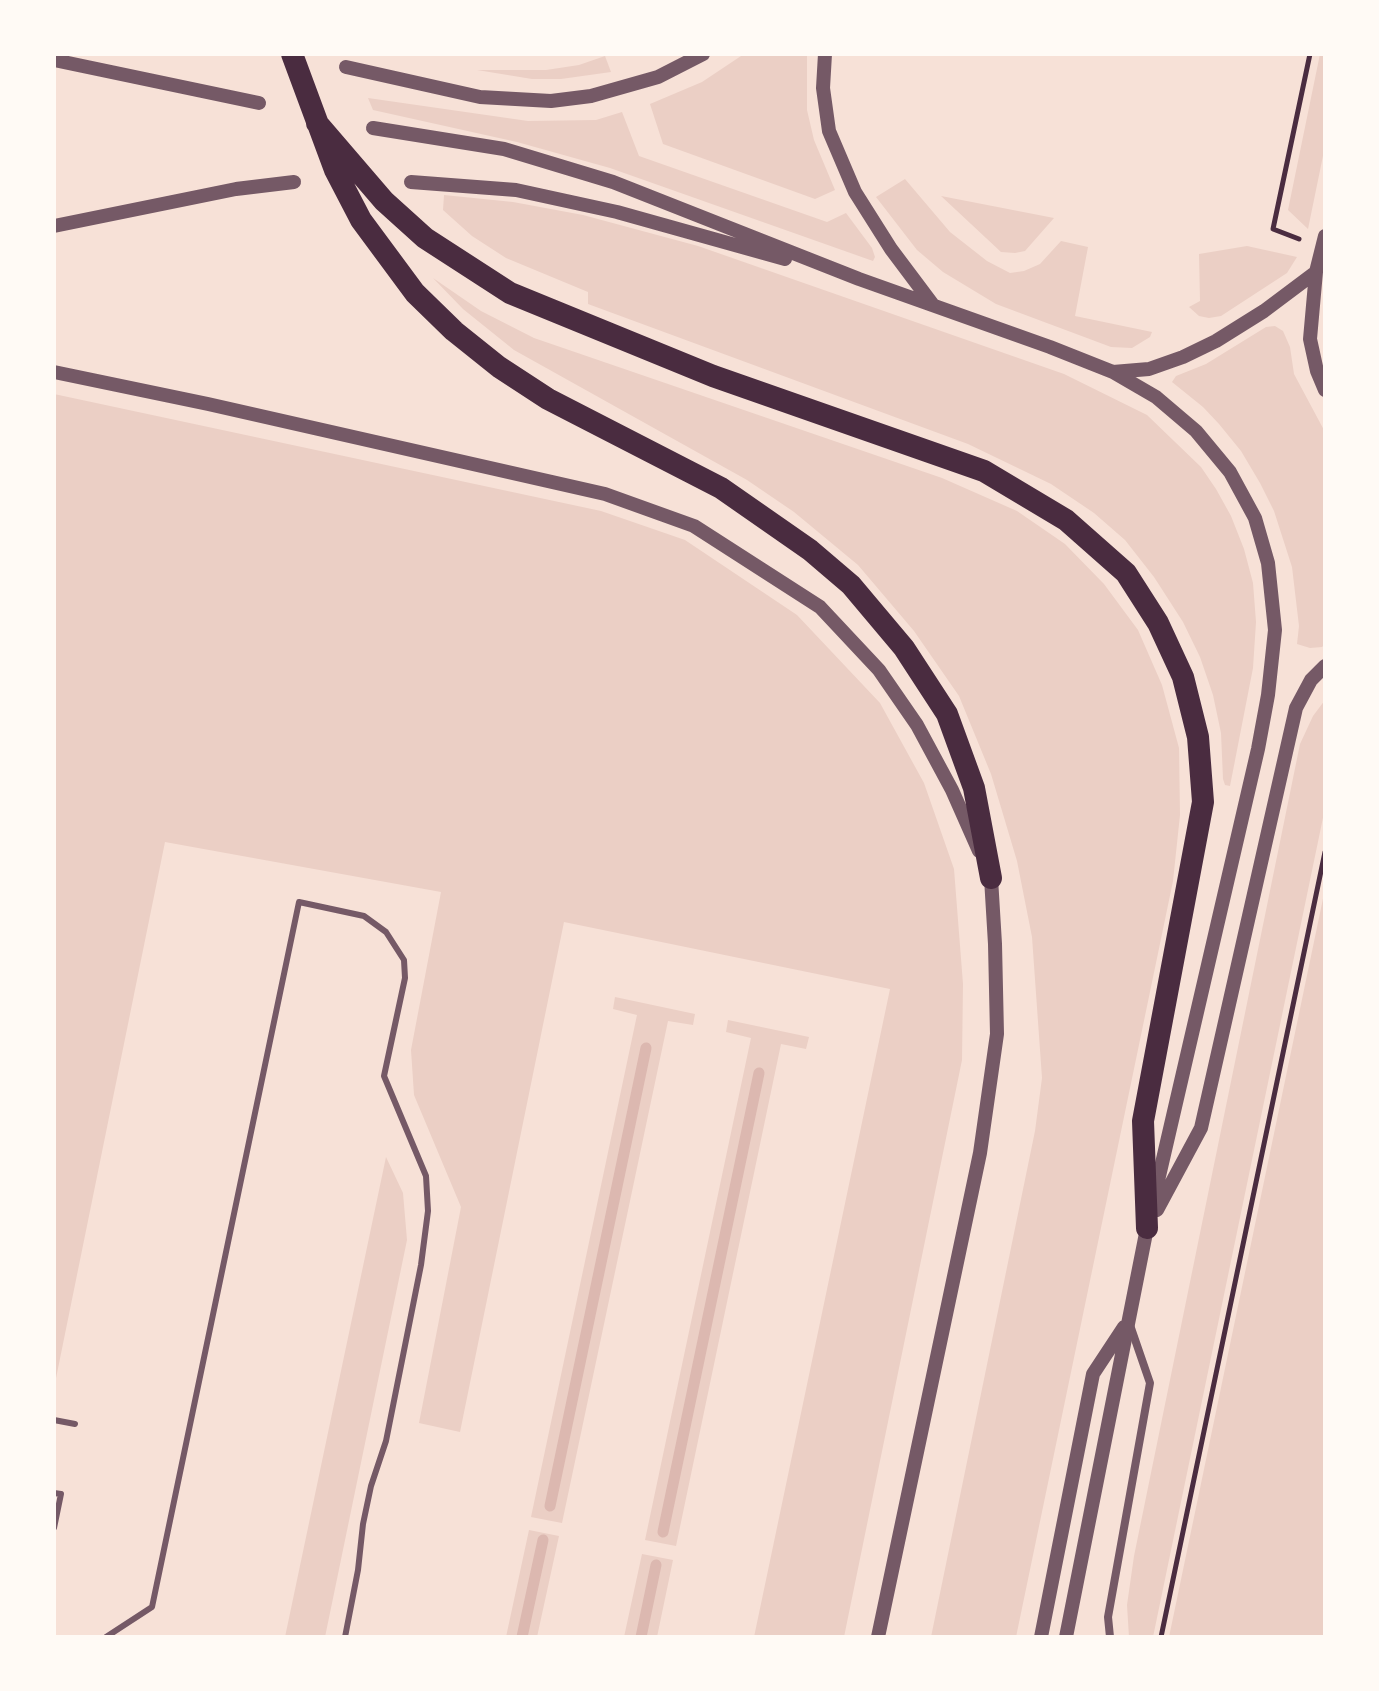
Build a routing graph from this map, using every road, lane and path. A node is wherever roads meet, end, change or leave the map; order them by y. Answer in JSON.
{"nodes":[{"id":1,"x":292,"y":54,"type":"edge"},
{"id":2,"x":703,"y":54,"type":"edge"},
{"id":3,"x":825,"y":54,"type":"edge"},
{"id":4,"x":1310,"y":54,"type":"edge"},
{"id":5,"x":54,"y":60,"type":"edge"},
{"id":6,"x":346,"y":67,"type":"dead end"},
{"id":7,"x":259,"y":103,"type":"dead end"},
{"id":8,"x":317,"y":123,"type":"junction"},
{"id":9,"x":373,"y":128,"type":"dead end"},
{"id":10,"x":294,"y":182,"type":"dead end"},
{"id":11,"x":411,"y":182,"type":"dead end"},
{"id":12,"x":54,"y":226,"type":"edge"},
{"id":13,"x":1273,"y":229,"type":"dead end"},
{"id":14,"x":1325,"y":236,"type":"edge"},
{"id":15,"x":1316,"y":272,"type":"junction"},
{"id":16,"x":859,"y":279,"type":"junction"},
{"id":17,"x":933,"y":305,"type":"junction"},
{"id":18,"x":54,"y":372,"type":"edge"},
{"id":19,"x":1113,"y":372,"type":"junction"},
{"id":20,"x":1325,"y":390,"type":"edge"},
{"id":21,"x":1325,"y":666,"type":"edge"},
{"id":22,"x":1325,"y":852,"type":"edge"},
{"id":23,"x":991,"y":878,"type":"junction"},
{"id":24,"x":1147,"y":1228,"type":"junction"},
{"id":25,"x":1128,"y":1320,"type":"junction"},
{"id":26,"x":54,"y":1420,"type":"edge"},
{"id":27,"x":75,"y":1424,"type":"dead end"},
{"id":28,"x":57,"y":1493,"type":"edge"},
{"id":29,"x":54,"y":1528,"type":"edge"},
{"id":30,"x":1066,"y":1636,"type":"edge"},
{"id":31,"x":106,"y":1637,"type":"edge"},
{"id":32,"x":345,"y":1637,"type":"edge"},
{"id":33,"x":878,"y":1637,"type":"edge"},
{"id":34,"x":1041,"y":1637,"type":"edge"},
{"id":35,"x":1110,"y":1637,"type":"edge"},
{"id":36,"x":1161,"y":1637,"type":"edge"}],
"edges":[{"from":1,"to":8,"type":"highway"},
{"from":2,"to":6,"type":"street"},
{"from":3,"to":17,"type":"street"},
{"from":4,"to":13,"type":"path"},
{"from":5,"to":7,"type":"street"},
{"from":8,"to":23,"type":"highway"},
{"from":8,"to":24,"type":"highway"},
{"from":9,"to":16,"type":"street"},
{"from":10,"to":12,"type":"street"},
{"from":11,"to":16,"type":"street"},
{"from":14,"to":15,"type":"street"},
{"from":15,"to":19,"type":"street"},
{"from":15,"to":20,"type":"street"},
{"from":16,"to":17,"type":"street"},
{"from":17,"to":19,"type":"street"},
{"from":18,"to":23,"type":"street"},
{"from":19,"to":24,"type":"street"},
{"from":21,"to":24,"type":"street"},
{"from":22,"to":36,"type":"path"},
{"from":23,"to":33,"type":"street"},
{"from":24,"to":25,"type":"street"},
{"from":25,"to":30,"type":"street"},
{"from":25,"to":34,"type":"street"},
{"from":25,"to":35,"type":"street"},
{"from":26,"to":27,"type":"lane"},
{"from":28,"to":29,"type":"lane"},
{"from":31,"to":32,"type":"lane"}]}
